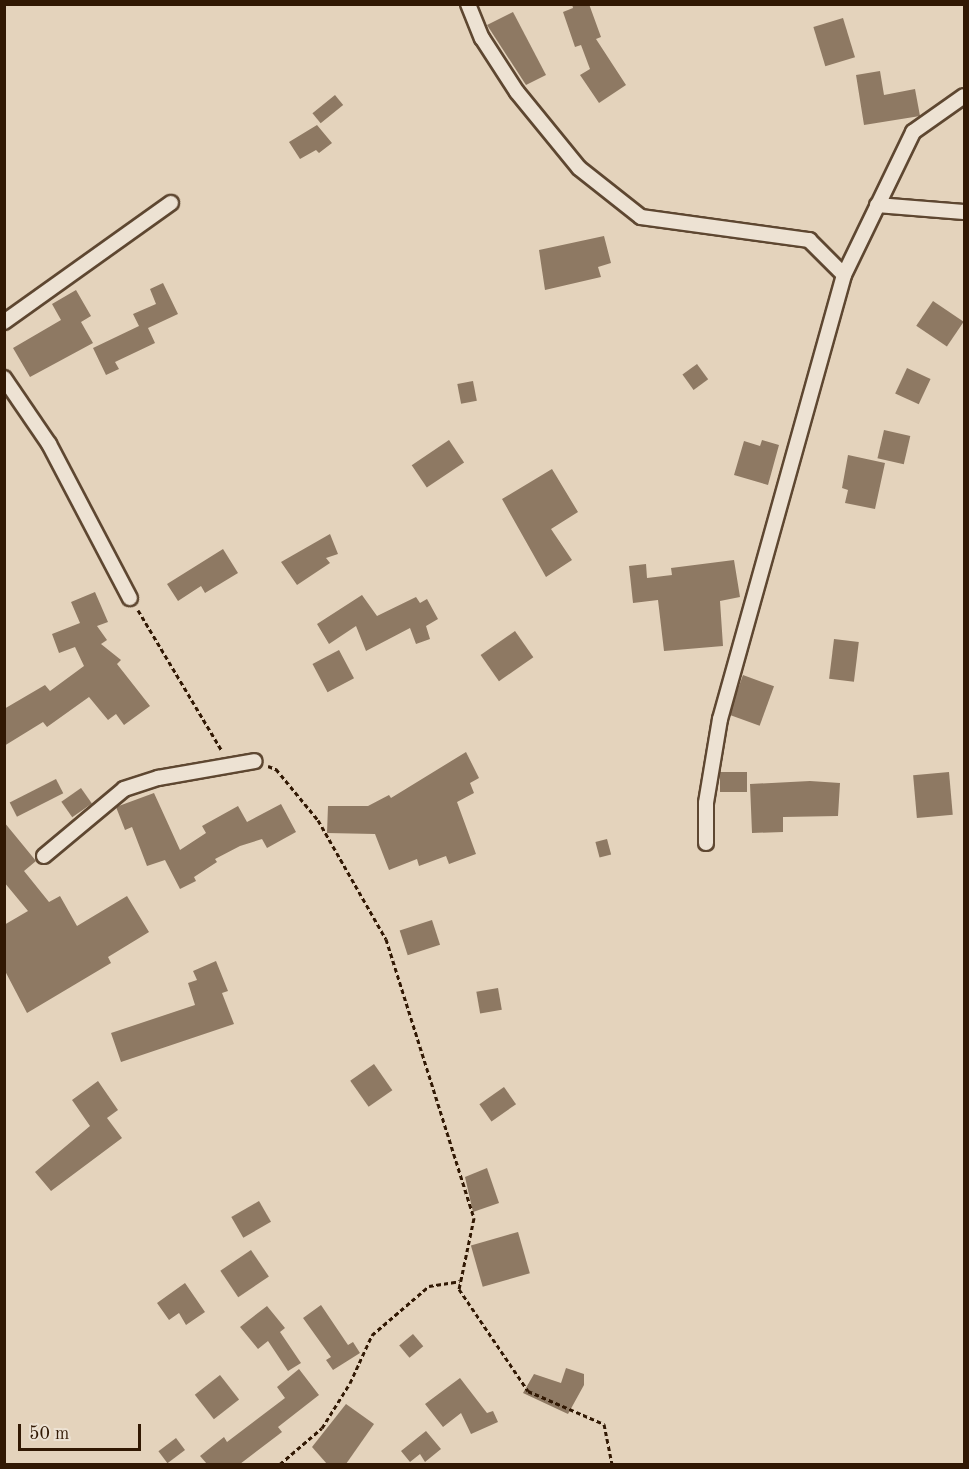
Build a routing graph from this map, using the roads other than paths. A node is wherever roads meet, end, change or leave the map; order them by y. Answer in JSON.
{"nodes":[{"id":1,"x":468,"y":4,"type":"edge"},
{"id":2,"x":964,"y":96,"type":"edge"},
{"id":3,"x":171,"y":203,"type":"dead end"},
{"id":4,"x":877,"y":205,"type":"junction"},
{"id":5,"x":964,"y":212,"type":"edge"},
{"id":6,"x":844,"y":275,"type":"junction"},
{"id":7,"x":4,"y":322,"type":"edge"},
{"id":8,"x":4,"y":378,"type":"edge"},
{"id":9,"x":130,"y":598,"type":"road end"},
{"id":10,"x":255,"y":761,"type":"road end"},
{"id":11,"x":706,"y":843,"type":"dead end"},
{"id":12,"x":44,"y":856,"type":"dead end"}],
"edges":[{"from":1,"to":6,"type":"street"},
{"from":2,"to":4,"type":"street"},
{"from":3,"to":7,"type":"street"},
{"from":4,"to":5,"type":"street"},
{"from":4,"to":6,"type":"street"},
{"from":6,"to":11,"type":"street"},
{"from":8,"to":9,"type":"street"},
{"from":10,"to":12,"type":"street"}]}
